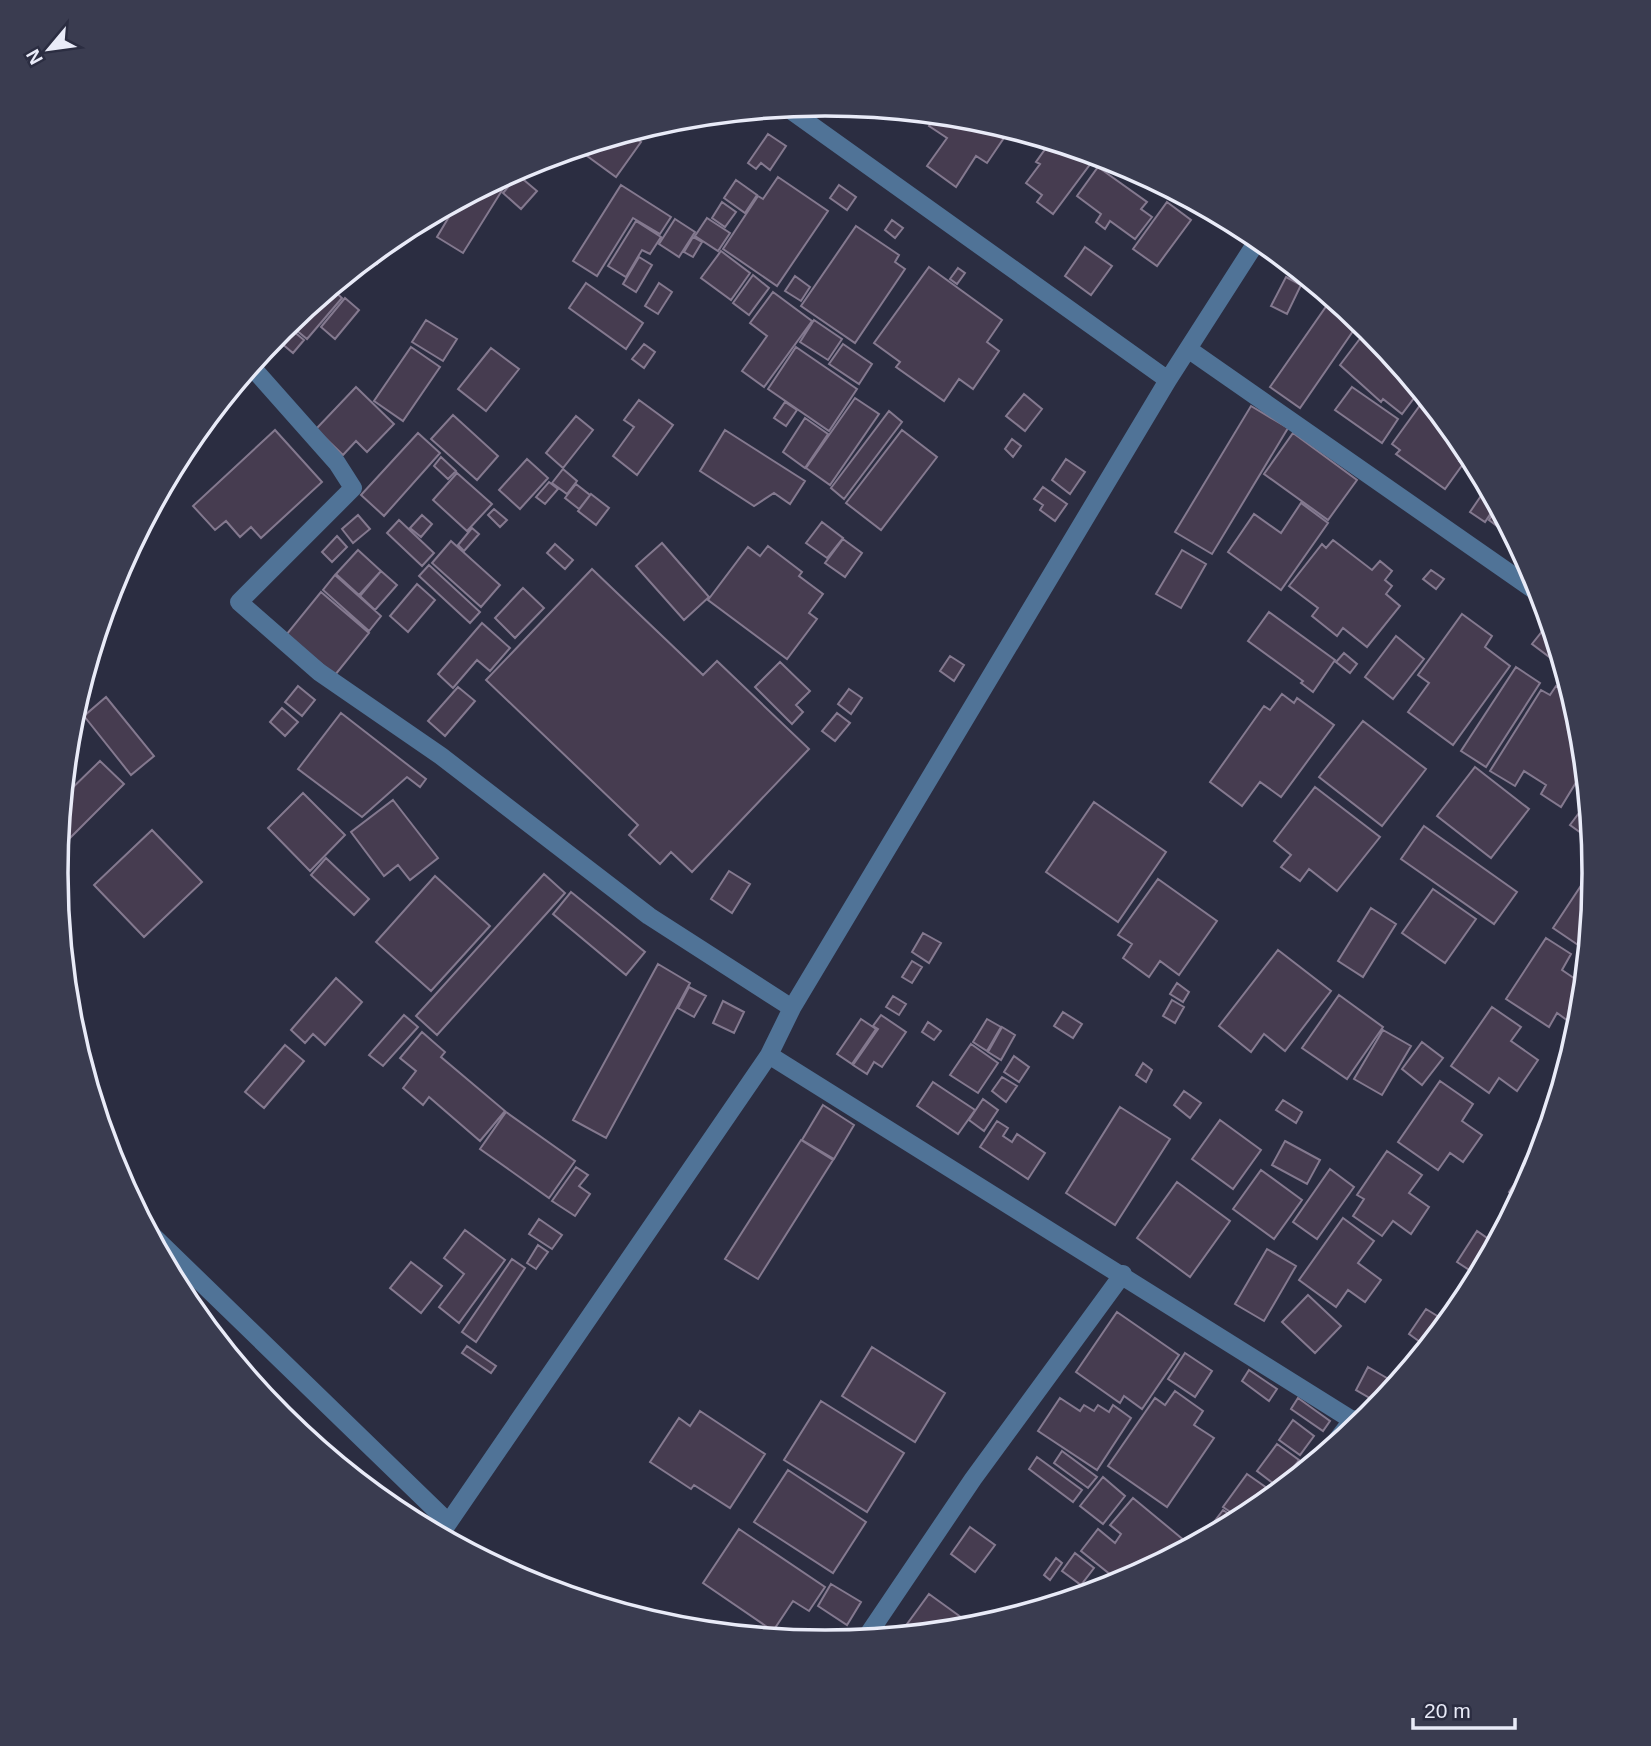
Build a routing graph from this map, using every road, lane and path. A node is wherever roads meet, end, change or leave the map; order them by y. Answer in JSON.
{"nodes":[{"id":1,"x":799,"y":117,"type":"edge"},
{"id":2,"x":1253,"y":248,"type":"edge"},
{"id":3,"x":1188,"y":349,"type":"junction"},
{"id":4,"x":257,"y":373,"type":"edge"},
{"id":5,"x":1168,"y":380,"type":"junction"},
{"id":6,"x":1525,"y":584,"type":"edge"},
{"id":7,"x":792,"y":1008,"type":"junction"},
{"id":8,"x":769,"y":1055,"type":"junction"},
{"id":9,"x":172,"y":1255,"type":"edge"},
{"id":10,"x":1123,"y":1274,"type":"junction"},
{"id":11,"x":1351,"y":1418,"type":"edge"},
{"id":12,"x":442,"y":1526,"type":"edge"},
{"id":13,"x":444,"y":1528,"type":"edge"},
{"id":14,"x":872,"y":1629,"type":"edge"}],
"edges":[{"from":1,"to":5,"type":"street"},
{"from":2,"to":3,"type":"street"},
{"from":3,"to":5,"type":"street"},
{"from":3,"to":6,"type":"street"},
{"from":4,"to":7,"type":"street"},
{"from":5,"to":7,"type":"street"},
{"from":7,"to":8,"type":"street"},
{"from":8,"to":10,"type":"street"},
{"from":8,"to":13,"type":"street"},
{"from":9,"to":12,"type":"street"},
{"from":10,"to":11,"type":"street"},
{"from":10,"to":14,"type":"street"}]}
